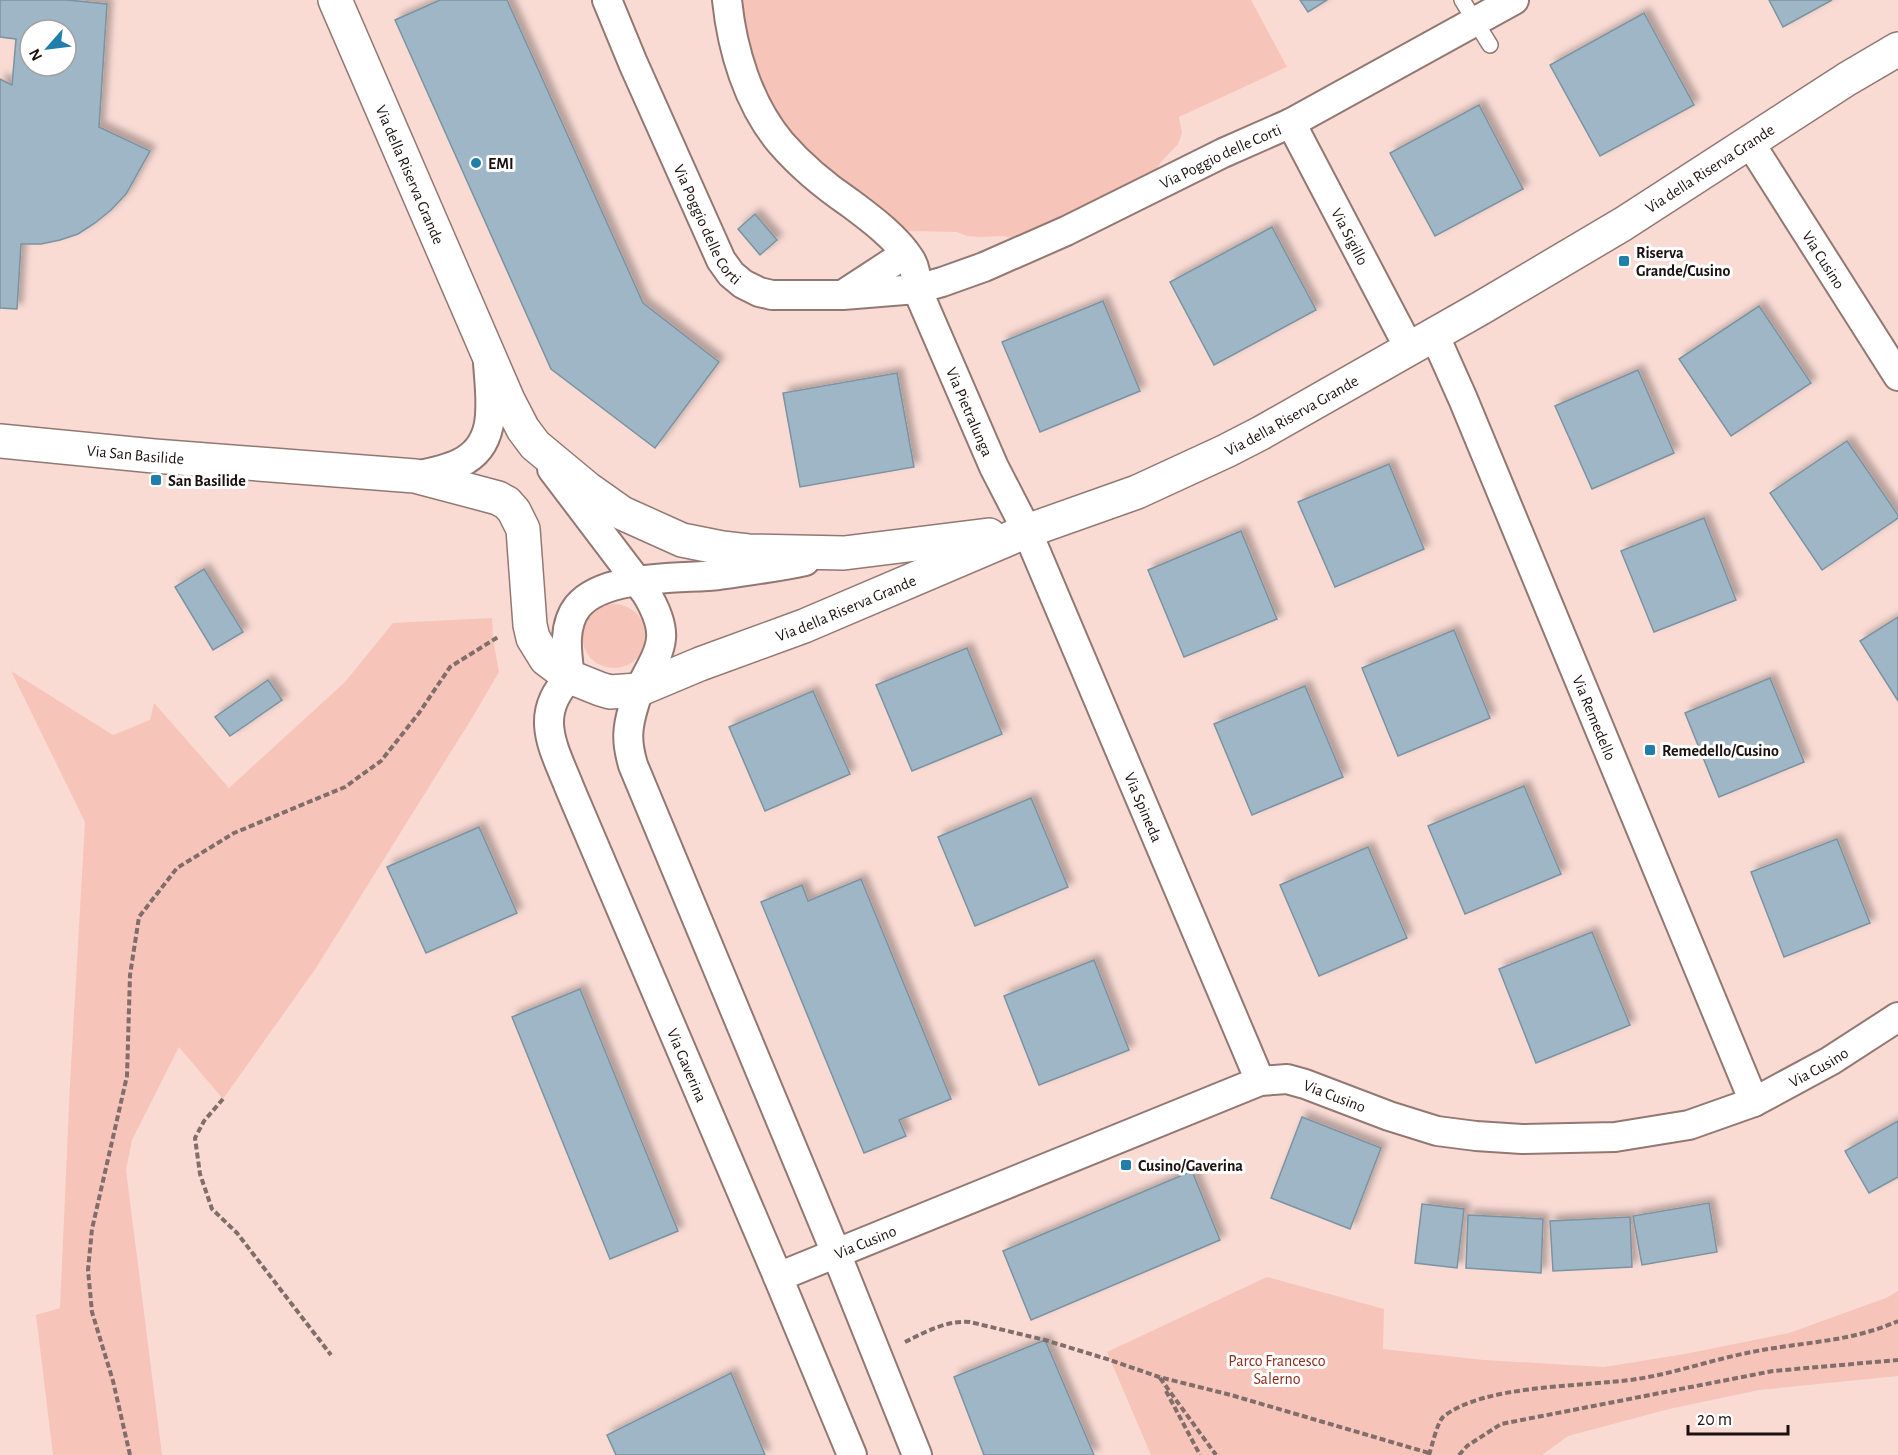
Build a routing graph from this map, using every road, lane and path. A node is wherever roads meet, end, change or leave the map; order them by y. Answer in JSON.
{"nodes":[{"id":1,"x":335,"y":0,"type":"edge"},
{"id":2,"x":608,"y":0,"type":"edge"},
{"id":3,"x":727,"y":0,"type":"edge"},
{"id":4,"x":1514,"y":0,"type":"edge"},
{"id":5,"x":1476,"y":22,"type":"edge"},
{"id":6,"x":1898,"y":49,"type":"edge"},
{"id":7,"x":1291,"y":123,"type":"junction"},
{"id":8,"x":1750,"y":143,"type":"junction"},
{"id":9,"x":905,"y":254,"type":"junction"},
{"id":10,"x":917,"y":290,"type":"junction"},
{"id":11,"x":843,"y":295,"type":"junction"},
{"id":12,"x":1422,"y":341,"type":"junction"},
{"id":13,"x":487,"y":350,"type":"junction"},
{"id":14,"x":1898,"y":376,"type":"edge"},
{"id":15,"x":0,"y":441,"type":"edge"},
{"id":16,"x":535,"y":445,"type":"junction"},
{"id":17,"x":415,"y":476,"type":"junction"},
{"id":18,"x":1027,"y":531,"type":"junction"},
{"id":19,"x":843,"y":553,"type":"junction"},
{"id":20,"x":637,"y":581,"type":"junction"},
{"id":21,"x":530,"y":625,"type":"junction"},
{"id":22,"x":570,"y":677,"type":"junction"},
{"id":23,"x":638,"y":690,"type":"junction"},
{"id":24,"x":1898,"y":1017,"type":"edge"},
{"id":25,"x":1260,"y":1081,"type":"junction"},
{"id":26,"x":223,"y":1099,"type":"dead end"},
{"id":27,"x":1754,"y":1102,"type":"junction"},
{"id":28,"x":836,"y":1253,"type":"junction"},
{"id":29,"x":778,"y":1277,"type":"junction"},
{"id":30,"x":1898,"y":1321,"type":"edge"},
{"id":31,"x":877,"y":1354,"type":"junction"},
{"id":32,"x":331,"y":1355,"type":"dead end"},
{"id":33,"x":1898,"y":1360,"type":"edge"},
{"id":34,"x":1159,"y":1377,"type":"junction"},
{"id":35,"x":1429,"y":1454,"type":"edge"},
{"id":36,"x":130,"y":1455,"type":"edge"},
{"id":37,"x":852,"y":1455,"type":"edge"},
{"id":38,"x":917,"y":1455,"type":"edge"},
{"id":39,"x":1200,"y":1455,"type":"edge"},
{"id":40,"x":1216,"y":1455,"type":"edge"},
{"id":41,"x":1459,"y":1455,"type":"edge"}],
"edges":[{"from":1,"to":13,"type":"street","name":"Via della Riserva Grande"},
{"from":2,"to":11,"type":"street","name":"Via Poggio delle Corti"},
{"from":3,"to":9,"type":"street"},
{"from":4,"to":5,"type":"street","name":"Via Poggio delle Corti"},
{"from":5,"to":7,"type":"street","name":"Via Poggio delle Corti"},
{"from":6,"to":8,"type":"street","name":"Via della Riserva Grande"},
{"from":7,"to":10,"type":"street","name":"Via Poggio delle Corti"},
{"from":7,"to":12,"type":"street","name":"Via Sigillo"},
{"from":8,"to":12,"type":"street","name":"Via della Riserva Grande"},
{"from":8,"to":14,"type":"street","name":"Via Cusino"},
{"from":9,"to":10,"type":"street"},
{"from":9,"to":11,"type":"street"},
{"from":10,"to":11,"type":"street","name":"Via Poggio delle Corti"},
{"from":10,"to":18,"type":"street","name":"Via Pietralunga"},
{"from":12,"to":18,"type":"street","name":"Via della Riserva Grande"},
{"from":12,"to":27,"type":"street","name":"Via Remedello"},
{"from":13,"to":16,"type":"street","name":"Via della Riserva Grande"},
{"from":13,"to":17,"type":"street"},
{"from":15,"to":17,"type":"street","name":"Via San Basilide"},
{"from":16,"to":19,"type":"street","name":"Via della Riserva Grande"},
{"from":16,"to":20,"type":"street"},
{"from":17,"to":21,"type":"street","name":"Via San Basilide"},
{"from":18,"to":19,"type":"street","name":"Via della Riserva Grande"},
{"from":18,"to":23,"type":"street","name":"Via della Riserva Grande"},
{"from":18,"to":25,"type":"street","name":"Via Spineda"},
{"from":19,"to":20,"type":"street"},
{"from":20,"to":22,"type":"street"},
{"from":20,"to":23,"type":"street"},
{"from":21,"to":22,"type":"street","name":"Via San Basilide"},
{"from":21,"to":36,"type":"path"},
{"from":22,"to":23,"type":"street"},
{"from":22,"to":29,"type":"street","name":"Via Gaverina"},
{"from":23,"to":28,"type":"street"},
{"from":24,"to":27,"type":"street","name":"Via Cusino"},
{"from":25,"to":27,"type":"street","name":"Via Cusino"},
{"from":25,"to":28,"type":"street","name":"Via Cusino"},
{"from":26,"to":32,"type":"path"},
{"from":28,"to":29,"type":"street","name":"Via Cusino"},
{"from":28,"to":31,"type":"street"},
{"from":29,"to":37,"type":"street","name":"Via Gaverina"},
{"from":30,"to":35,"type":"path"},
{"from":31,"to":34,"type":"path"},
{"from":31,"to":38,"type":"street"},
{"from":33,"to":41,"type":"path"},
{"from":34,"to":35,"type":"path"},
{"from":34,"to":39,"type":"path"},
{"from":34,"to":40,"type":"path"}]}
